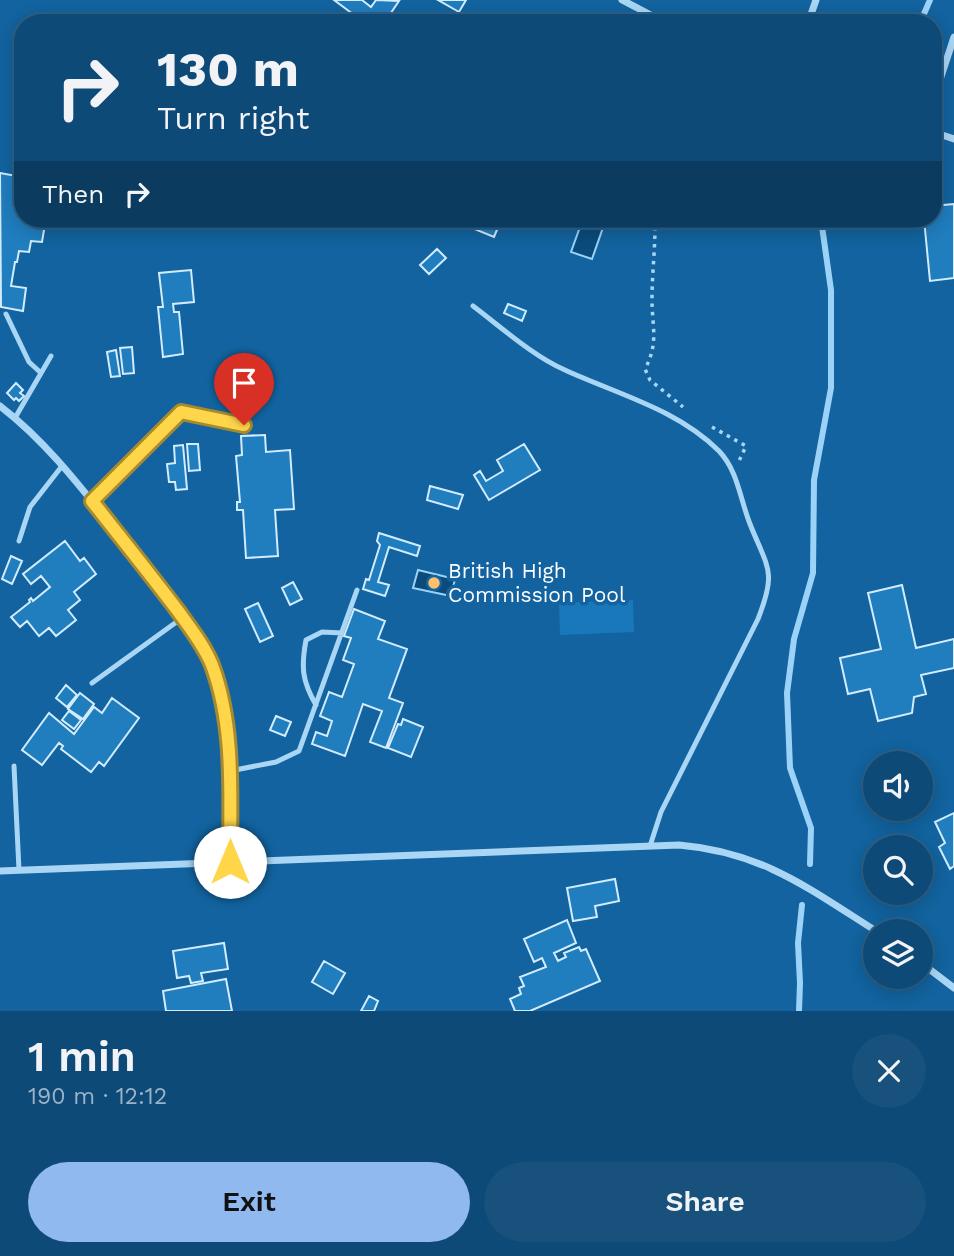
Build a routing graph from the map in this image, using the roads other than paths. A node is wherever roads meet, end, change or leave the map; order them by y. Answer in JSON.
{"nodes":[{"id":1,"x":622,"y":0,"type":"edge"},
{"id":2,"x":649,"y":14,"type":"edge"},
{"id":3,"x":954,"y":37,"type":"edge"},
{"id":4,"x":942,"y":74,"type":"edge"},
{"id":5,"x":473,"y":306,"type":"dead end"},
{"id":6,"x":6,"y":314,"type":"dead end"},
{"id":7,"x":51,"y":356,"type":"dead end"},
{"id":8,"x":41,"y":373,"type":"junction"},
{"id":9,"x":0,"y":406,"type":"edge"},
{"id":10,"x":15,"y":418,"type":"junction"},
{"id":11,"x":244,"y":425,"type":"dead end"},
{"id":12,"x":62,"y":466,"type":"junction"},
{"id":13,"x":92,"y":501,"type":"junction"},
{"id":14,"x":19,"y":541,"type":"dead end"},
{"id":15,"x":357,"y":590,"type":"dead end"},
{"id":16,"x":182,"y":618,"type":"junction"},
{"id":17,"x":342,"y":633,"type":"junction"},
{"id":18,"x":92,"y":683,"type":"dead end"},
{"id":19,"x":317,"y":705,"type":"junction"},
{"id":20,"x":13,"y":766,"type":"dead end"},
{"id":21,"x":230,"y":771,"type":"junction"},
{"id":22,"x":650,"y":846,"type":"junction"},
{"id":23,"x":230,"y":862,"type":"junction"},
{"id":24,"x":19,"y":870,"type":"junction"},
{"id":25,"x":0,"y":872,"type":"edge"},
{"id":26,"x":863,"y":923,"type":"edge"},
{"id":27,"x":933,"y":972,"type":"edge"},
{"id":28,"x":954,"y":988,"type":"edge"}],
"edges":[{"from":1,"to":2,"type":"street"},
{"from":3,"to":4,"type":"street"},
{"from":5,"to":22,"type":"lane"},
{"from":6,"to":8,"type":"lane"},
{"from":7,"to":8,"type":"lane"},
{"from":8,"to":10,"type":"lane"},
{"from":9,"to":10,"type":"street"},
{"from":10,"to":12,"type":"street"},
{"from":11,"to":13,"type":"lane"},
{"from":12,"to":13,"type":"street"},
{"from":12,"to":14,"type":"lane"},
{"from":13,"to":16,"type":"street"},
{"from":15,"to":17,"type":"lane"},
{"from":16,"to":18,"type":"lane"},
{"from":16,"to":21,"type":"street"},
{"from":17,"to":19,"type":"lane"},
{"from":17,"to":19,"type":"lane"},
{"from":19,"to":21,"type":"lane"},
{"from":20,"to":24,"type":"lane"},
{"from":21,"to":23,"type":"street"},
{"from":22,"to":23,"type":"street"},
{"from":22,"to":26,"type":"street"},
{"from":23,"to":24,"type":"street"},
{"from":24,"to":25,"type":"street"},
{"from":27,"to":28,"type":"street"}]}
